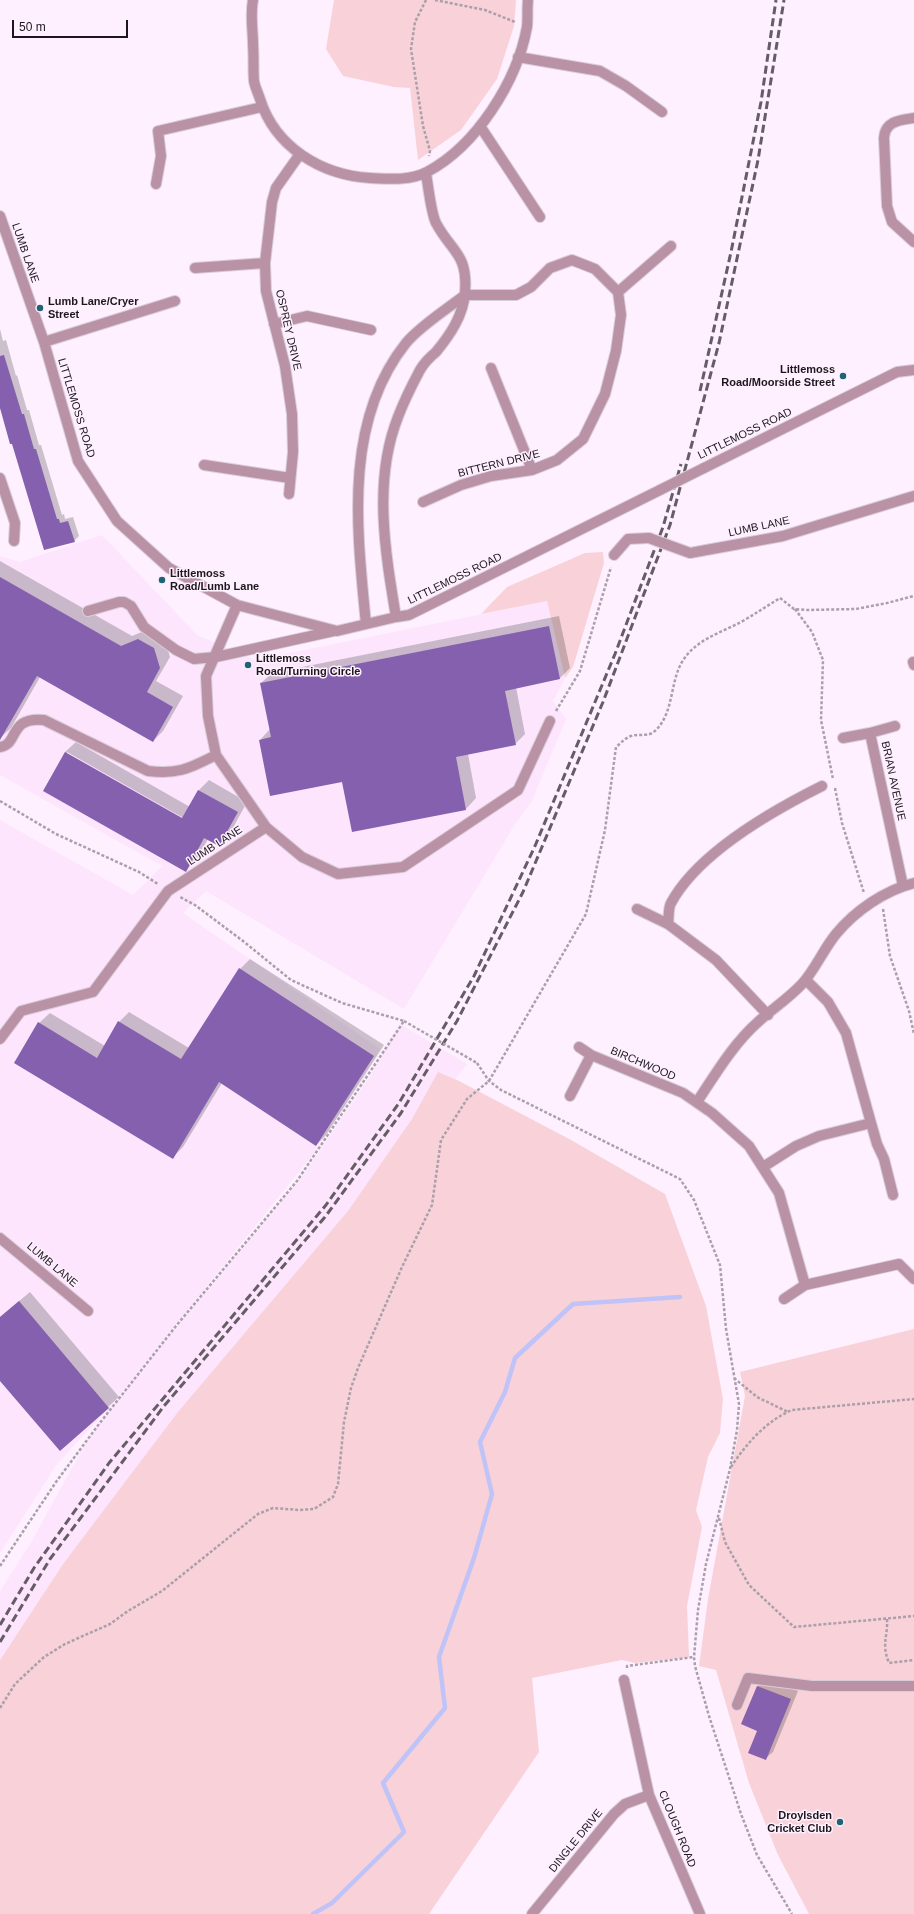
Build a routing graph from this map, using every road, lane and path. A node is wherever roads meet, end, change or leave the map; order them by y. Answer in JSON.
{"nodes":[{"id":1,"x":253,"y":0,"type":"edge"},
{"id":2,"x":426,"y":0,"type":"edge"},
{"id":3,"x":435,"y":0,"type":"edge"},
{"id":4,"x":528,"y":0,"type":"edge"},
{"id":5,"x":527,"y":27,"type":"junction"},
{"id":6,"x":518,"y":57,"type":"junction"},
{"id":7,"x":262,"y":107,"type":"junction"},
{"id":8,"x":662,"y":112,"type":"dead end"},
{"id":9,"x":914,"y":118,"type":"edge"},
{"id":10,"x":480,"y":126,"type":"junction"},
{"id":11,"x":300,"y":154,"type":"junction"},
{"id":12,"x":426,"y":173,"type":"junction"},
{"id":13,"x":156,"y":184,"type":"dead end"},
{"id":14,"x":0,"y":217,"type":"edge"},
{"id":15,"x":540,"y":217,"type":"dead end"},
{"id":16,"x":914,"y":242,"type":"edge"},
{"id":17,"x":671,"y":246,"type":"dead end"},
{"id":18,"x":265,"y":263,"type":"junction"},
{"id":19,"x":195,"y":268,"type":"dead end"},
{"id":20,"x":618,"y":292,"type":"junction"},
{"id":21,"x":465,"y":295,"type":"junction"},
{"id":22,"x":175,"y":301,"type":"dead end"},
{"id":23,"x":274,"y":324,"type":"junction"},
{"id":24,"x":371,"y":330,"type":"dead end"},
{"id":25,"x":44,"y":342,"type":"junction"},
{"id":26,"x":491,"y":368,"type":"dead end"},
{"id":27,"x":914,"y":370,"type":"edge"},
{"id":28,"x":204,"y":465,"type":"dead end"},
{"id":29,"x":532,"y":470,"type":"junction"},
{"id":30,"x":0,"y":478,"type":"edge"},
{"id":31,"x":290,"y":478,"type":"junction"},
{"id":32,"x":289,"y":494,"type":"dead end"},
{"id":33,"x":914,"y":496,"type":"edge"},
{"id":34,"x":423,"y":502,"type":"dead end"},
{"id":35,"x":14,"y":541,"type":"dead end"},
{"id":36,"x":614,"y":555,"type":"joint"},
{"id":37,"x":914,"y":596,"type":"edge"},
{"id":38,"x":237,"y":605,"type":"junction"},
{"id":39,"x":794,"y":609,"type":"junction"},
{"id":40,"x":88,"y":611,"type":"dead end"},
{"id":41,"x":396,"y":617,"type":"junction"},
{"id":42,"x":366,"y":624,"type":"junction"},
{"id":43,"x":337,"y":631,"type":"junction"},
{"id":44,"x":216,"y":657,"type":"junction"},
{"id":45,"x":550,"y":722,"type":"joint"},
{"id":46,"x":895,"y":726,"type":"dead end"},
{"id":47,"x":870,"y":733,"type":"junction"},
{"id":48,"x":843,"y":738,"type":"dead end"},
{"id":49,"x":0,"y":747,"type":"edge"},
{"id":50,"x":216,"y":755,"type":"junction"},
{"id":51,"x":822,"y":786,"type":"dead end"},
{"id":52,"x":0,"y":802,"type":"edge"},
{"id":53,"x":266,"y":827,"type":"junction"},
{"id":54,"x":914,"y":883,"type":"edge"},
{"id":55,"x":903,"y":886,"type":"junction"},
{"id":56,"x":168,"y":891,"type":"junction"},
{"id":57,"x":881,"y":898,"type":"junction"},
{"id":58,"x":869,"y":904,"type":"junction"},
{"id":59,"x":637,"y":909,"type":"dead end"},
{"id":60,"x":668,"y":924,"type":"junction"},
{"id":61,"x":806,"y":980,"type":"junction"},
{"id":62,"x":768,"y":1015,"type":"junction"},
{"id":63,"x":404,"y":1021,"type":"junction"},
{"id":64,"x":914,"y":1034,"type":"edge"},
{"id":65,"x":0,"y":1039,"type":"edge"},
{"id":66,"x":579,"y":1047,"type":"dead end"},
{"id":67,"x":591,"y":1055,"type":"junction"},
{"id":68,"x":489,"y":1081,"type":"junction"},
{"id":69,"x":570,"y":1096,"type":"dead end"},
{"id":70,"x":697,"y":1102,"type":"junction"},
{"id":71,"x":871,"y":1123,"type":"junction"},
{"id":72,"x":763,"y":1167,"type":"junction"},
{"id":73,"x":893,"y":1194,"type":"dead end"},
{"id":74,"x":0,"y":1238,"type":"edge"},
{"id":75,"x":914,"y":1279,"type":"edge"},
{"id":76,"x":805,"y":1285,"type":"junction"},
{"id":77,"x":784,"y":1299,"type":"dead end"},
{"id":78,"x":88,"y":1311,"type":"dead end"},
{"id":79,"x":734,"y":1377,"type":"junction"},
{"id":80,"x":914,"y":1399,"type":"edge"},
{"id":81,"x":789,"y":1412,"type":"junction"},
{"id":82,"x":730,"y":1469,"type":"junction"},
{"id":83,"x":719,"y":1517,"type":"junction"},
{"id":84,"x":0,"y":1566,"type":"edge"},
{"id":85,"x":913,"y":1616,"type":"edge"},
{"id":86,"x":887,"y":1619,"type":"junction"},
{"id":87,"x":914,"y":1620,"type":"edge"},
{"id":88,"x":694,"y":1657,"type":"junction"},
{"id":89,"x":914,"y":1660,"type":"edge"},
{"id":90,"x":624,"y":1680,"type":"joint"},
{"id":91,"x":914,"y":1686,"type":"edge"},
{"id":92,"x":737,"y":1705,"type":"dead end"},
{"id":93,"x":0,"y":1708,"type":"edge"},
{"id":94,"x":649,"y":1795,"type":"junction"},
{"id":95,"x":532,"y":1914,"type":"edge"},
{"id":96,"x":700,"y":1914,"type":"edge"},
{"id":97,"x":792,"y":1914,"type":"edge"}],
"edges":[{"from":1,"to":7,"type":"street"},
{"from":2,"to":12,"type":"path"},
{"from":3,"to":5,"type":"path"},
{"from":4,"to":5,"type":"street"},
{"from":5,"to":6,"type":"street"},
{"from":6,"to":8,"type":"street"},
{"from":6,"to":10,"type":"street"},
{"from":7,"to":11,"type":"street"},
{"from":7,"to":13,"type":"street"},
{"from":9,"to":16,"type":"street"},
{"from":10,"to":12,"type":"street"},
{"from":10,"to":15,"type":"street"},
{"from":11,"to":12,"type":"street"},
{"from":11,"to":18,"type":"street","name":"OSPREY DRIVE"},
{"from":12,"to":21,"type":"street"},
{"from":14,"to":25,"type":"street","name":"LUMB LANE"},
{"from":17,"to":20,"type":"street"},
{"from":18,"to":19,"type":"street"},
{"from":18,"to":23,"type":"street","name":"OSPREY DRIVE"},
{"from":20,"to":21,"type":"street"},
{"from":20,"to":29,"type":"street","name":"BITTERN DRIVE"},
{"from":21,"to":41,"type":"street"},
{"from":21,"to":42,"type":"street"},
{"from":22,"to":25,"type":"street"},
{"from":23,"to":24,"type":"street"},
{"from":23,"to":31,"type":"street","name":"OSPREY DRIVE"},
{"from":25,"to":38,"type":"street","name":"LITTLEMOSS ROAD"},
{"from":26,"to":29,"type":"street"},
{"from":27,"to":41,"type":"street","name":"LITTLEMOSS ROAD","bridge":true},
{"from":28,"to":31,"type":"street"},
{"from":29,"to":34,"type":"street","name":"BITTERN DRIVE"},
{"from":30,"to":35,"type":"street"},
{"from":31,"to":32,"type":"street","name":"OSPREY DRIVE"},
{"from":33,"to":36,"type":"street","name":"LUMB LANE","bridge":true},
{"from":36,"to":45,"type":"path"},
{"from":37,"to":39,"type":"path"},
{"from":38,"to":43,"type":"street","name":"LITTLEMOSS ROAD"},
{"from":38,"to":44,"type":"street"},
{"from":39,"to":58,"type":"path"},
{"from":39,"to":68,"type":"path"},
{"from":40,"to":44,"type":"street"},
{"from":41,"to":42,"type":"street","name":"LITTLEMOSS ROAD"},
{"from":42,"to":43,"type":"street","name":"LITTLEMOSS ROAD"},
{"from":43,"to":44,"type":"street"},
{"from":44,"to":50,"type":"street"},
{"from":45,"to":53,"type":"street"},
{"from":46,"to":47,"type":"street"},
{"from":47,"to":48,"type":"street","name":"BRIAN AVENUE"},
{"from":47,"to":55,"type":"street","name":"BRIAN AVENUE"},
{"from":49,"to":50,"type":"street"},
{"from":50,"to":53,"type":"street"},
{"from":51,"to":60,"type":"street"},
{"from":52,"to":56,"type":"path"},
{"from":53,"to":56,"type":"street","name":"LUMB LANE"},
{"from":54,"to":55,"type":"street"},
{"from":55,"to":57,"type":"street"},
{"from":56,"to":63,"type":"path"},
{"from":56,"to":65,"type":"street","name":"LUMB LANE"},
{"from":57,"to":58,"type":"street"},
{"from":57,"to":64,"type":"path"},
{"from":58,"to":61,"type":"street"},
{"from":59,"to":60,"type":"street"},
{"from":60,"to":62,"type":"street"},
{"from":61,"to":62,"type":"street"},
{"from":61,"to":71,"type":"street"},
{"from":62,"to":70,"type":"street"},
{"from":63,"to":68,"type":"path","bridge":true},
{"from":63,"to":84,"type":"path"},
{"from":66,"to":67,"type":"street","name":"BIRCHWOOD"},
{"from":67,"to":69,"type":"street"},
{"from":67,"to":70,"type":"street","name":"BIRCHWOOD"},
{"from":68,"to":79,"type":"path"},
{"from":68,"to":93,"type":"path"},
{"from":70,"to":72,"type":"street","name":"BIRCHWOOD"},
{"from":71,"to":72,"type":"street"},
{"from":71,"to":73,"type":"street"},
{"from":72,"to":76,"type":"street","name":"BIRCHWOOD"},
{"from":74,"to":78,"type":"street","name":"LUMB LANE"},
{"from":75,"to":76,"type":"street"},
{"from":76,"to":77,"type":"street"},
{"from":79,"to":81,"type":"path"},
{"from":79,"to":82,"type":"path"},
{"from":80,"to":81,"type":"path"},
{"from":81,"to":82,"type":"path"},
{"from":82,"to":83,"type":"path"},
{"from":83,"to":86,"type":"path"},
{"from":83,"to":88,"type":"path"},
{"from":85,"to":86,"type":"path"},
{"from":85,"to":87,"type":"path"},
{"from":86,"to":89,"type":"path"},
{"from":88,"to":90,"type":"path"},
{"from":88,"to":97,"type":"path"},
{"from":90,"to":94,"type":"street","name":"CLOUGH ROAD"},
{"from":91,"to":92,"type":"street"},
{"from":94,"to":95,"type":"street","name":"DINGLE DRIVE"},
{"from":94,"to":96,"type":"street","name":"CLOUGH ROAD"}]}
